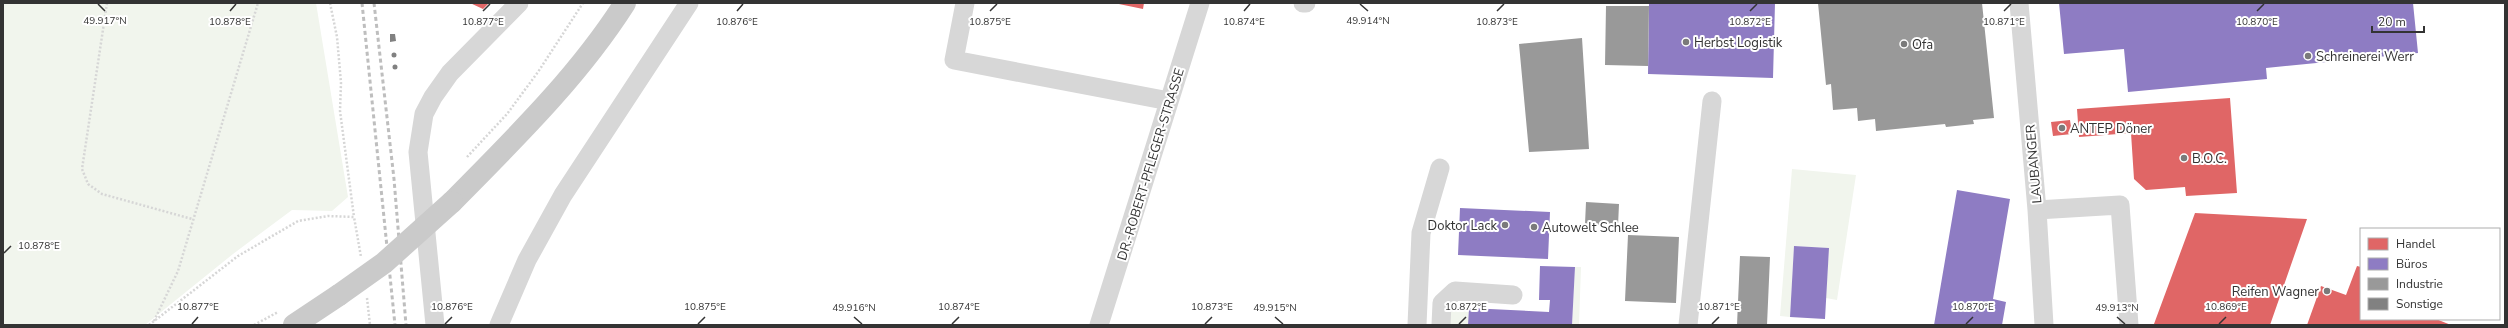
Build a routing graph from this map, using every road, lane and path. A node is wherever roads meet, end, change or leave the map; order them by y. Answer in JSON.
{"nodes":[{"id":1,"x":107,"y":3,"type":"edge"},
{"id":2,"x":258,"y":3,"type":"edge"},
{"id":3,"x":330,"y":3,"type":"edge"},
{"id":4,"x":519,"y":3,"type":"edge"},
{"id":5,"x":583,"y":3,"type":"edge"},
{"id":6,"x":625,"y":3,"type":"edge"},
{"id":7,"x":689,"y":3,"type":"edge"},
{"id":8,"x":965,"y":3,"type":"edge"},
{"id":9,"x":1200,"y":3,"type":"edge"},
{"id":10,"x":1303,"y":3,"type":"edge"},
{"id":11,"x":1306,"y":3,"type":"edge"},
{"id":12,"x":2019,"y":3,"type":"edge"},
{"id":13,"x":1169,"y":101,"type":"junction"},
{"id":14,"x":1712,"y":101,"type":"dead end"},
{"id":15,"x":465,"y":159,"type":"dead end"},
{"id":16,"x":1440,"y":168,"type":"dead end"},
{"id":17,"x":2037,"y":210,"type":"junction"},
{"id":18,"x":354,"y":217,"type":"junction"},
{"id":19,"x":192,"y":219,"type":"junction"},
{"id":20,"x":361,"y":262,"type":"dead end"},
{"id":21,"x":366,"y":291,"type":"dead end"},
{"id":22,"x":1513,"y":295,"type":"dead end"},
{"id":23,"x":154,"y":321,"type":"junction"},
{"id":24,"x":149,"y":325,"type":"edge"},
{"id":25,"x":294,"y":325,"type":"edge"},
{"id":26,"x":370,"y":325,"type":"edge"},
{"id":27,"x":435,"y":325,"type":"edge"},
{"id":28,"x":498,"y":325,"type":"edge"},
{"id":29,"x":1099,"y":325,"type":"edge"},
{"id":30,"x":1417,"y":325,"type":"edge"},
{"id":31,"x":1441,"y":325,"type":"edge"},
{"id":32,"x":1688,"y":325,"type":"edge"},
{"id":33,"x":2044,"y":325,"type":"edge"},
{"id":34,"x":2129,"y":325,"type":"edge"}],
"edges":[{"from":1,"to":19,"type":"path"},
{"from":2,"to":19,"type":"path"},
{"from":3,"to":18,"type":"path"},
{"from":4,"to":27,"type":"street"},
{"from":5,"to":15,"type":"path"},
{"from":6,"to":25,"type":"main road","bridge":true},
{"from":7,"to":28,"type":"street"},
{"from":8,"to":13,"type":"street"},
{"from":9,"to":13,"type":"street","name":"DR.-ROBERT-PFLEGER-STRASSE"},
{"from":10,"to":11,"type":"street"},
{"from":12,"to":17,"type":"street","name":"LAUBANGER"},
{"from":13,"to":29,"type":"street","name":"DR.-ROBERT-PFLEGER-STRASSE"},
{"from":14,"to":32,"type":"street"},
{"from":16,"to":30,"type":"street"},
{"from":17,"to":33,"type":"street","name":"LAUBANGER"},
{"from":17,"to":34,"type":"street"},
{"from":18,"to":20,"type":"path"},
{"from":18,"to":23,"type":"path"},
{"from":19,"to":23,"type":"path"},
{"from":21,"to":26,"type":"path"},
{"from":22,"to":31,"type":"street"},
{"from":23,"to":24,"type":"path"}]}
